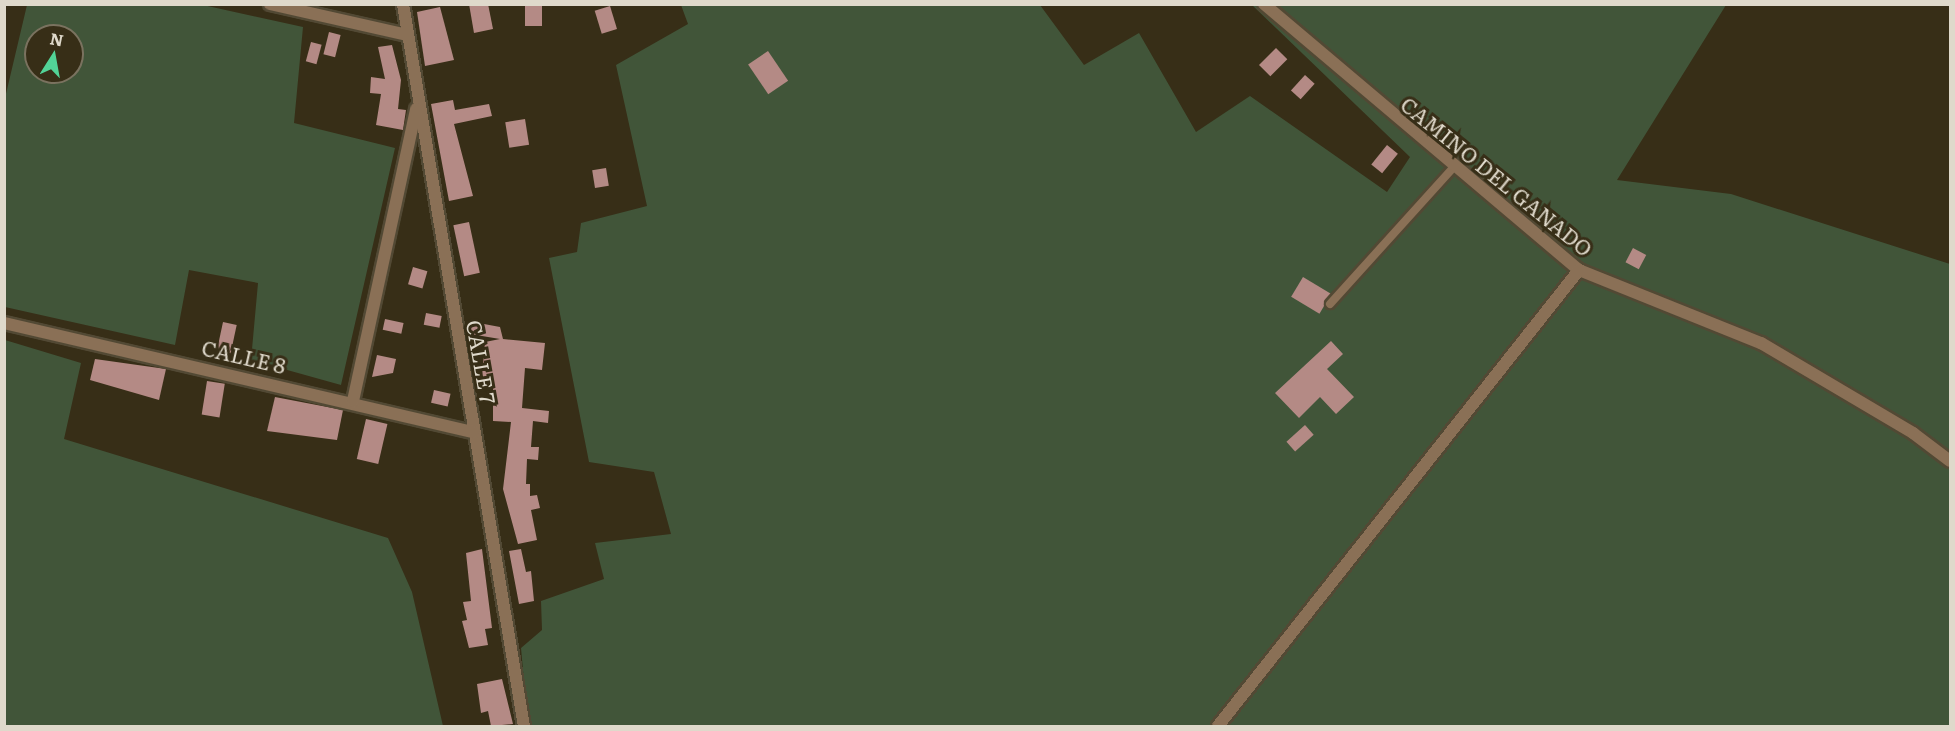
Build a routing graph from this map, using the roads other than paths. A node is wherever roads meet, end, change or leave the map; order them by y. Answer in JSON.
{"nodes":[{"id":1,"x":270,"y":4,"type":"edge"},
{"id":2,"x":1264,"y":4,"type":"edge"},
{"id":3,"x":405,"y":5,"type":"edge"},
{"id":4,"x":408,"y":35,"type":"junction"},
{"id":5,"x":417,"y":102,"type":"junction"},
{"id":6,"x":1453,"y":168,"type":"junction"},
{"id":7,"x":1579,"y":270,"type":"junction"},
{"id":8,"x":1330,"y":304,"type":"dead end"},
{"id":9,"x":4,"y":322,"type":"edge"},
{"id":10,"x":352,"y":400,"type":"junction"},
{"id":11,"x":474,"y":432,"type":"junction"},
{"id":12,"x":1950,"y":461,"type":"edge"},
{"id":13,"x":524,"y":726,"type":"edge"},
{"id":14,"x":1218,"y":726,"type":"edge"}],
"edges":[{"from":1,"to":4,"type":"street"},
{"from":2,"to":6,"type":"street","name":"CAMINO DEL GANADO"},
{"from":3,"to":4,"type":"street","name":"CALLE 7"},
{"from":4,"to":5,"type":"street","name":"CALLE 7"},
{"from":5,"to":10,"type":"street"},
{"from":5,"to":11,"type":"street","name":"CALLE 7"},
{"from":6,"to":7,"type":"street","name":"CAMINO DEL GANADO"},
{"from":6,"to":8,"type":"lane"},
{"from":7,"to":12,"type":"street","name":"CAMINO DEL GANADO"},
{"from":7,"to":14,"type":"street"},
{"from":9,"to":10,"type":"street","name":"CALLE 8"},
{"from":10,"to":11,"type":"street","name":"CALLE 8"},
{"from":11,"to":13,"type":"street","name":"CALLE 7"}]}
